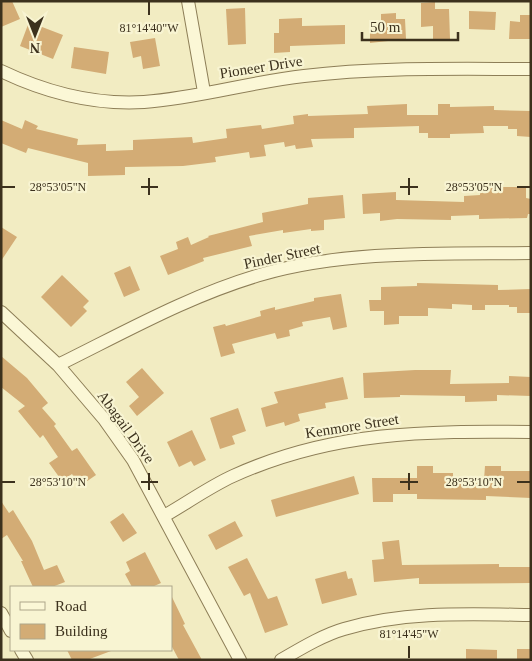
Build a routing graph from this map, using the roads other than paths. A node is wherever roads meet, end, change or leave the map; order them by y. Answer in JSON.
{"nodes":[{"id":1,"x":188,"y":1,"type":"edge"},
{"id":2,"x":531,"y":69,"type":"edge"},
{"id":3,"x":1,"y":71,"type":"edge"},
{"id":4,"x":204,"y":92,"type":"junction"},
{"id":5,"x":531,"y":253,"type":"edge"},
{"id":6,"x":1,"y":312,"type":"edge"},
{"id":7,"x":58,"y":365,"type":"junction"},
{"id":8,"x":531,"y":432,"type":"edge"},
{"id":9,"x":164,"y":516,"type":"junction"},
{"id":10,"x":1,"y":613,"type":"edge"},
{"id":11,"x":531,"y":615,"type":"edge"},
{"id":12,"x":10,"y":629,"type":"edge"},
{"id":13,"x":240,"y":660,"type":"edge"},
{"id":14,"x":281,"y":660,"type":"edge"}],
"edges":[{"from":1,"to":4,"type":"street"},
{"from":2,"to":4,"type":"street","name":"Pioneer Drive"},
{"from":3,"to":4,"type":"street","name":"Pioneer Drive"},
{"from":5,"to":7,"type":"street","name":"Pinder Street"},
{"from":6,"to":7,"type":"street","name":"Abagail Drive"},
{"from":7,"to":9,"type":"street","name":"Abagail Drive"},
{"from":8,"to":9,"type":"street","name":"Kenmore Street"},
{"from":9,"to":13,"type":"street","name":"Abagail Drive"},
{"from":10,"to":12,"type":"street"},
{"from":11,"to":14,"type":"street"}]}
